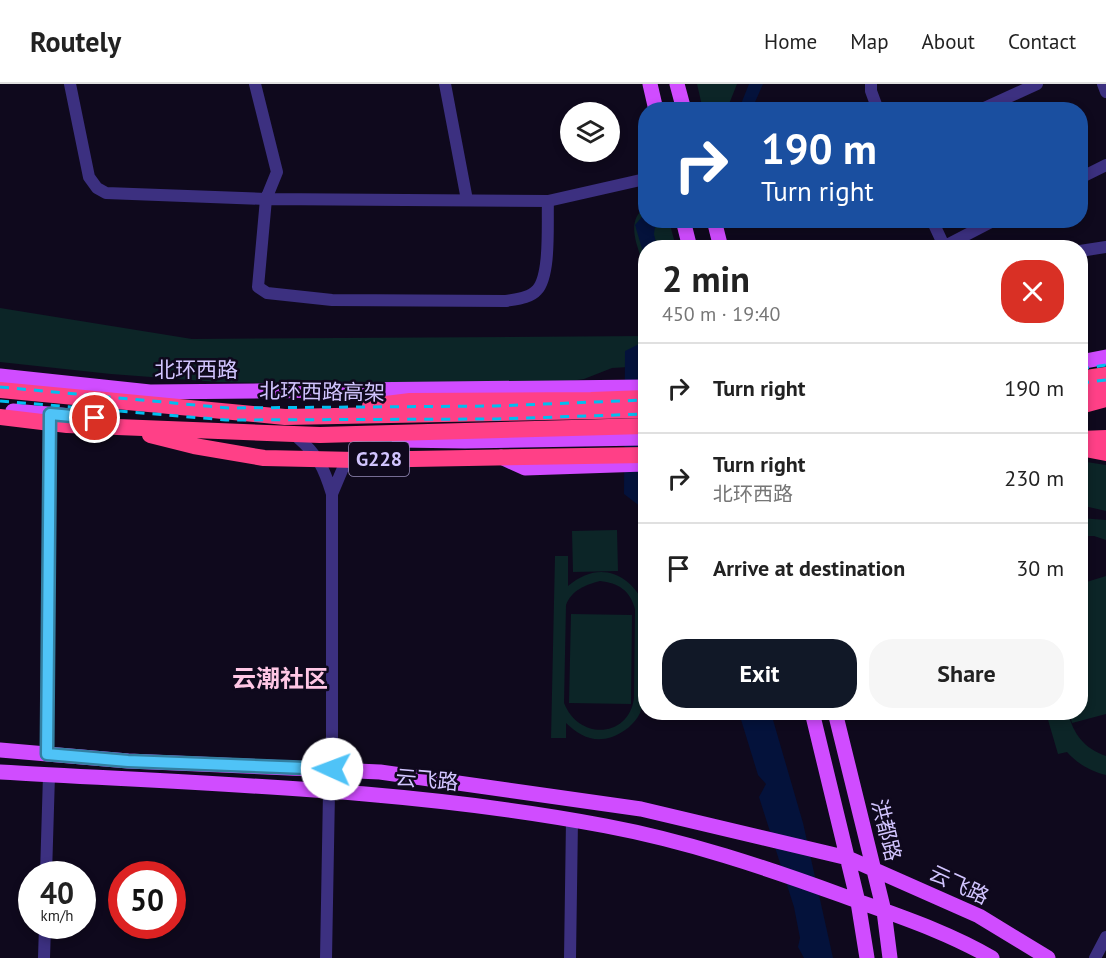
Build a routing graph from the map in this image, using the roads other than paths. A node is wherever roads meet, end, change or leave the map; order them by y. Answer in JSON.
{"nodes":[{"id":1,"x":70,"y":84,"type":"edge"},
{"id":2,"x":255,"y":84,"type":"edge"},
{"id":3,"x":445,"y":84,"type":"edge"},
{"id":4,"x":650,"y":84,"type":"edge"},
{"id":5,"x":677,"y":84,"type":"edge"},
{"id":6,"x":871,"y":84,"type":"edge"},
{"id":7,"x":1037,"y":84,"type":"edge"},
{"id":8,"x":1103,"y":84,"type":"edge"},
{"id":9,"x":1106,"y":92,"type":"edge"},
{"id":10,"x":654,"y":102,"type":"edge"},
{"id":11,"x":682,"y":102,"type":"edge"},
{"id":12,"x":875,"y":102,"type":"edge"},
{"id":13,"x":998,"y":102,"type":"edge"},
{"id":14,"x":1106,"y":165,"type":"edge"},
{"id":15,"x":1088,"y":174,"type":"edge"},
{"id":16,"x":638,"y":181,"type":"edge"},
{"id":17,"x":266,"y":199,"type":"junction"},
{"id":18,"x":467,"y":200,"type":"junction"},
{"id":19,"x":548,"y":201,"type":"junction"},
{"id":20,"x":980,"y":228,"type":"edge"},
{"id":21,"x":957,"y":240,"type":"edge"},
{"id":22,"x":1106,"y":247,"type":"edge"},
{"id":23,"x":1088,"y":250,"type":"edge"},
{"id":24,"x":1106,"y":351,"type":"edge"},
{"id":25,"x":1088,"y":358,"type":"edge"},
{"id":26,"x":1106,"y":359,"type":"edge"},
{"id":27,"x":1088,"y":360,"type":"edge"},
{"id":28,"x":1106,"y":375,"type":"edge"},
{"id":29,"x":0,"y":376,"type":"edge"},
{"id":30,"x":1088,"y":378,"type":"edge"},
{"id":31,"x":638,"y":387,"type":"edge"},
{"id":32,"x":1106,"y":388,"type":"edge"},
{"id":33,"x":0,"y":390,"type":"edge"},
{"id":34,"x":1088,"y":390,"type":"edge"},
{"id":35,"x":638,"y":398,"type":"edge"},
{"id":36,"x":1106,"y":398,"type":"edge"},
{"id":37,"x":1088,"y":402,"type":"edge"},
{"id":38,"x":0,"y":410,"type":"edge"},
{"id":39,"x":638,"y":410,"type":"edge"},
{"id":40,"x":50,"y":414,"type":"junction"},
{"id":41,"x":299,"y":416,"type":"junction"},
{"id":42,"x":0,"y":417,"type":"edge"},
{"id":43,"x":638,"y":426,"type":"edge"},
{"id":44,"x":117,"y":427,"type":"junction"},
{"id":45,"x":297,"y":437,"type":"junction"},
{"id":46,"x":638,"y":438,"type":"edge"},
{"id":47,"x":390,"y":440,"type":"junction"},
{"id":48,"x":465,"y":441,"type":"junction"},
{"id":49,"x":1088,"y":442,"type":"edge"},
{"id":50,"x":1104,"y":448,"type":"edge"},
{"id":51,"x":1088,"y":449,"type":"edge"},
{"id":52,"x":638,"y":455,"type":"edge"},
{"id":53,"x":638,"y":464,"type":"edge"},
{"id":54,"x":332,"y":494,"type":"junction"},
{"id":55,"x":814,"y":720,"type":"edge"},
{"id":56,"x":837,"y":720,"type":"edge"},
{"id":57,"x":0,"y":750,"type":"edge"},
{"id":58,"x":47,"y":754,"type":"junction"},
{"id":59,"x":332,"y":769,"type":"junction"},
{"id":60,"x":0,"y":772,"type":"edge"},
{"id":61,"x":49,"y":775,"type":"junction"},
{"id":62,"x":329,"y":792,"type":"junction"},
{"id":63,"x":572,"y":820,"type":"junction"},
{"id":64,"x":848,"y":858,"type":"junction"},
{"id":65,"x":46,"y":861,"type":"edge"},
{"id":66,"x":874,"y":869,"type":"junction"},
{"id":67,"x":858,"y":902,"type":"junction"},
{"id":68,"x":884,"y":911,"type":"junction"},
{"id":69,"x":1106,"y":937,"type":"edge"},
{"id":70,"x":45,"y":939,"type":"edge"},
{"id":71,"x":44,"y":958,"type":"edge"},
{"id":72,"x":327,"y":958,"type":"edge"},
{"id":73,"x":570,"y":958,"type":"edge"},
{"id":74,"x":867,"y":958,"type":"edge"},
{"id":75,"x":890,"y":958,"type":"edge"},
{"id":76,"x":992,"y":958,"type":"edge"},
{"id":77,"x":1048,"y":958,"type":"edge"},
{"id":78,"x":1095,"y":958,"type":"edge"}],
"edges":[{"from":1,"to":17,"type":"street"},
{"from":2,"to":17,"type":"street"},
{"from":3,"to":18,"type":"street"},
{"from":4,"to":10,"type":"main road"},
{"from":5,"to":11,"type":"main road"},
{"from":6,"to":12,"type":"street"},
{"from":7,"to":13,"type":"street"},
{"from":8,"to":9,"type":"street"},
{"from":14,"to":15,"type":"street"},
{"from":16,"to":19,"type":"street"},
{"from":17,"to":18,"type":"street"},
{"from":17,"to":19,"type":"street"},
{"from":18,"to":19,"type":"street"},
{"from":20,"to":21,"type":"street"},
{"from":22,"to":23,"type":"street"},
{"from":24,"to":25,"type":"street"},
{"from":26,"to":27,"type":"main road"},
{"from":28,"to":30,"type":"highway"},
{"from":29,"to":31,"type":"main road","name":"北环西路"},
{"from":32,"to":34,"type":"highway"},
{"from":33,"to":41,"type":"highway","name":"北环西路高架"},
{"from":35,"to":41,"type":"highway"},
{"from":36,"to":37,"type":"highway"},
{"from":38,"to":40,"type":"main road"},
{"from":39,"to":41,"type":"highway","name":"北环西路高架"},
{"from":40,"to":45,"type":"main road"},
{"from":40,"to":58,"type":"street"},
{"from":42,"to":44,"type":"highway","name":"北环西路高架","number":"G228","bridge":true},
{"from":43,"to":44,"type":"highway","name":"北环西路高架","bridge":true},
{"from":44,"to":52,"type":"highway","number":"G228","bridge":true},
{"from":45,"to":47,"type":"main road"},
{"from":45,"to":54,"type":"street"},
{"from":46,"to":48,"type":"main road"},
{"from":47,"to":48,"type":"main road"},
{"from":47,"to":54,"type":"street"},
{"from":48,"to":53,"type":"main road"},
{"from":49,"to":50,"type":"highway"},
{"from":50,"to":51,"type":"highway"},
{"from":54,"to":59,"type":"street"},
{"from":55,"to":64,"type":"main road","name":"洪都路"},
{"from":56,"to":66,"type":"main road","name":"洪都路"},
{"from":57,"to":58,"type":"main road","name":"云飞路"},
{"from":58,"to":59,"type":"main road","name":"云飞路"},
{"from":59,"to":64,"type":"main road","name":"云飞路"},
{"from":60,"to":61,"type":"main road","name":"云飞路"},
{"from":61,"to":62,"type":"main road","name":"云飞路"},
{"from":61,"to":65,"type":"street"},
{"from":62,"to":63,"type":"main road","name":"云飞路"},
{"from":62,"to":72,"type":"street"},
{"from":63,"to":67,"type":"main road","name":"云飞路"},
{"from":63,"to":73,"type":"street"},
{"from":64,"to":66,"type":"main road","name":"云飞路"},
{"from":64,"to":67,"type":"main road","name":"洪都路"},
{"from":66,"to":68,"type":"main road","name":"洪都路"},
{"from":66,"to":77,"type":"main road","name":"云飞路"},
{"from":67,"to":68,"type":"main road"},
{"from":67,"to":74,"type":"main road","name":"洪都路"},
{"from":68,"to":75,"type":"main road","name":"洪都路"},
{"from":68,"to":76,"type":"main road"},
{"from":69,"to":78,"type":"street"},
{"from":70,"to":71,"type":"street"}]}
